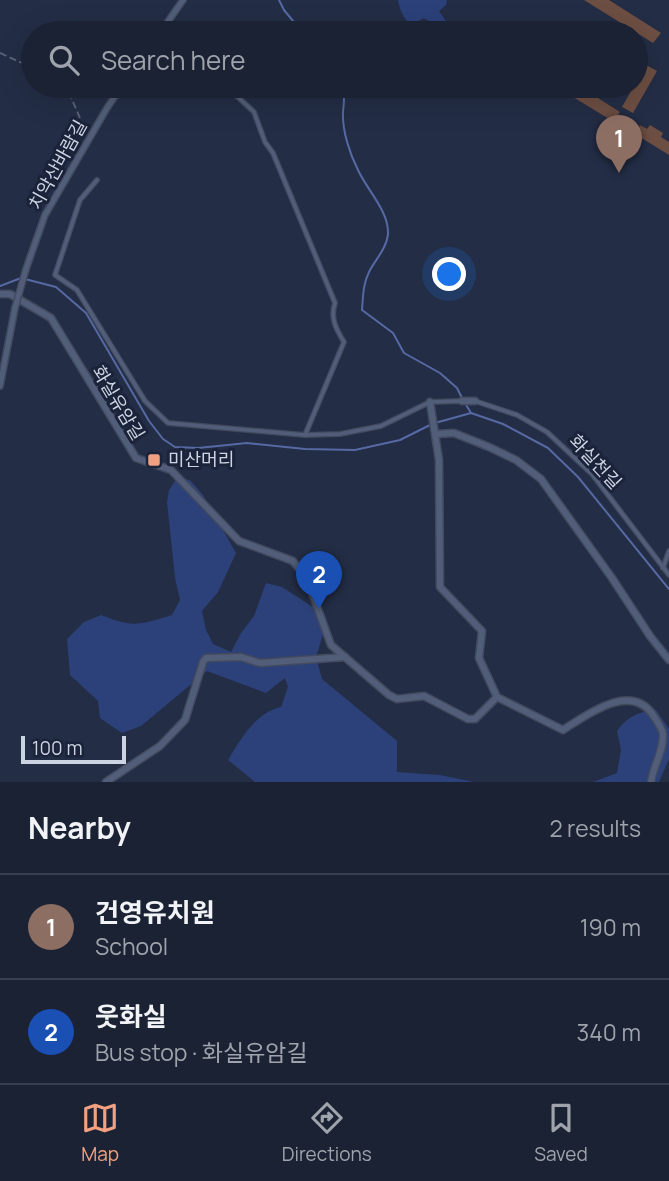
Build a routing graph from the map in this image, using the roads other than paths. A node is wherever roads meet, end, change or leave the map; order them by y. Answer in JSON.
{"nodes":[{"id":1,"x":183,"y":0,"type":"edge"},
{"id":2,"x":168,"y":21,"type":"edge"},
{"id":3,"x":114,"y":98,"type":"edge"},
{"id":4,"x":239,"y":98,"type":"edge"},
{"id":5,"x":97,"y":180,"type":"dead end"},
{"id":6,"x":0,"y":294,"type":"edge"},
{"id":7,"x":0,"y":386,"type":"edge"},
{"id":8,"x":462,"y":401,"type":"joint"},
{"id":9,"x":475,"y":401,"type":"joint"},
{"id":10,"x":431,"y":405,"type":"junction"},
{"id":11,"x":436,"y":434,"type":"junction"},
{"id":12,"x":305,"y":435,"type":"junction"},
{"id":13,"x":669,"y":551,"type":"edge"},
{"id":14,"x":663,"y":568,"type":"junction"},
{"id":15,"x":669,"y":575,"type":"edge"},
{"id":16,"x":345,"y":657,"type":"junction"},
{"id":17,"x":669,"y":660,"type":"edge"},
{"id":18,"x":497,"y":697,"type":"junction"},
{"id":19,"x":106,"y":782,"type":"edge"},
{"id":20,"x":651,"y":782,"type":"edge"}],
"edges":[{"from":1,"to":2,"type":"street"},
{"from":3,"to":7,"type":"street","name":"치악산바람길","bridge":true},
{"from":4,"to":12,"type":"lane"},
{"from":5,"to":12,"type":"lane","name":"화실유암길"},
{"from":6,"to":16,"type":"street","name":"화실유암길"},
{"from":8,"to":9,"type":"street"},
{"from":8,"to":10,"type":"lane"},
{"from":9,"to":14,"type":"lane","name":"화실천길"},
{"from":10,"to":11,"type":"street"},
{"from":10,"to":12,"type":"lane"},
{"from":11,"to":17,"type":"street"},
{"from":11,"to":18,"type":"street"},
{"from":13,"to":14,"type":"lane"},
{"from":14,"to":15,"type":"lane","name":"화실천길"},
{"from":16,"to":18,"type":"street","name":"화실유암길"},
{"from":16,"to":19,"type":"street"},
{"from":18,"to":20,"type":"street"}]}
